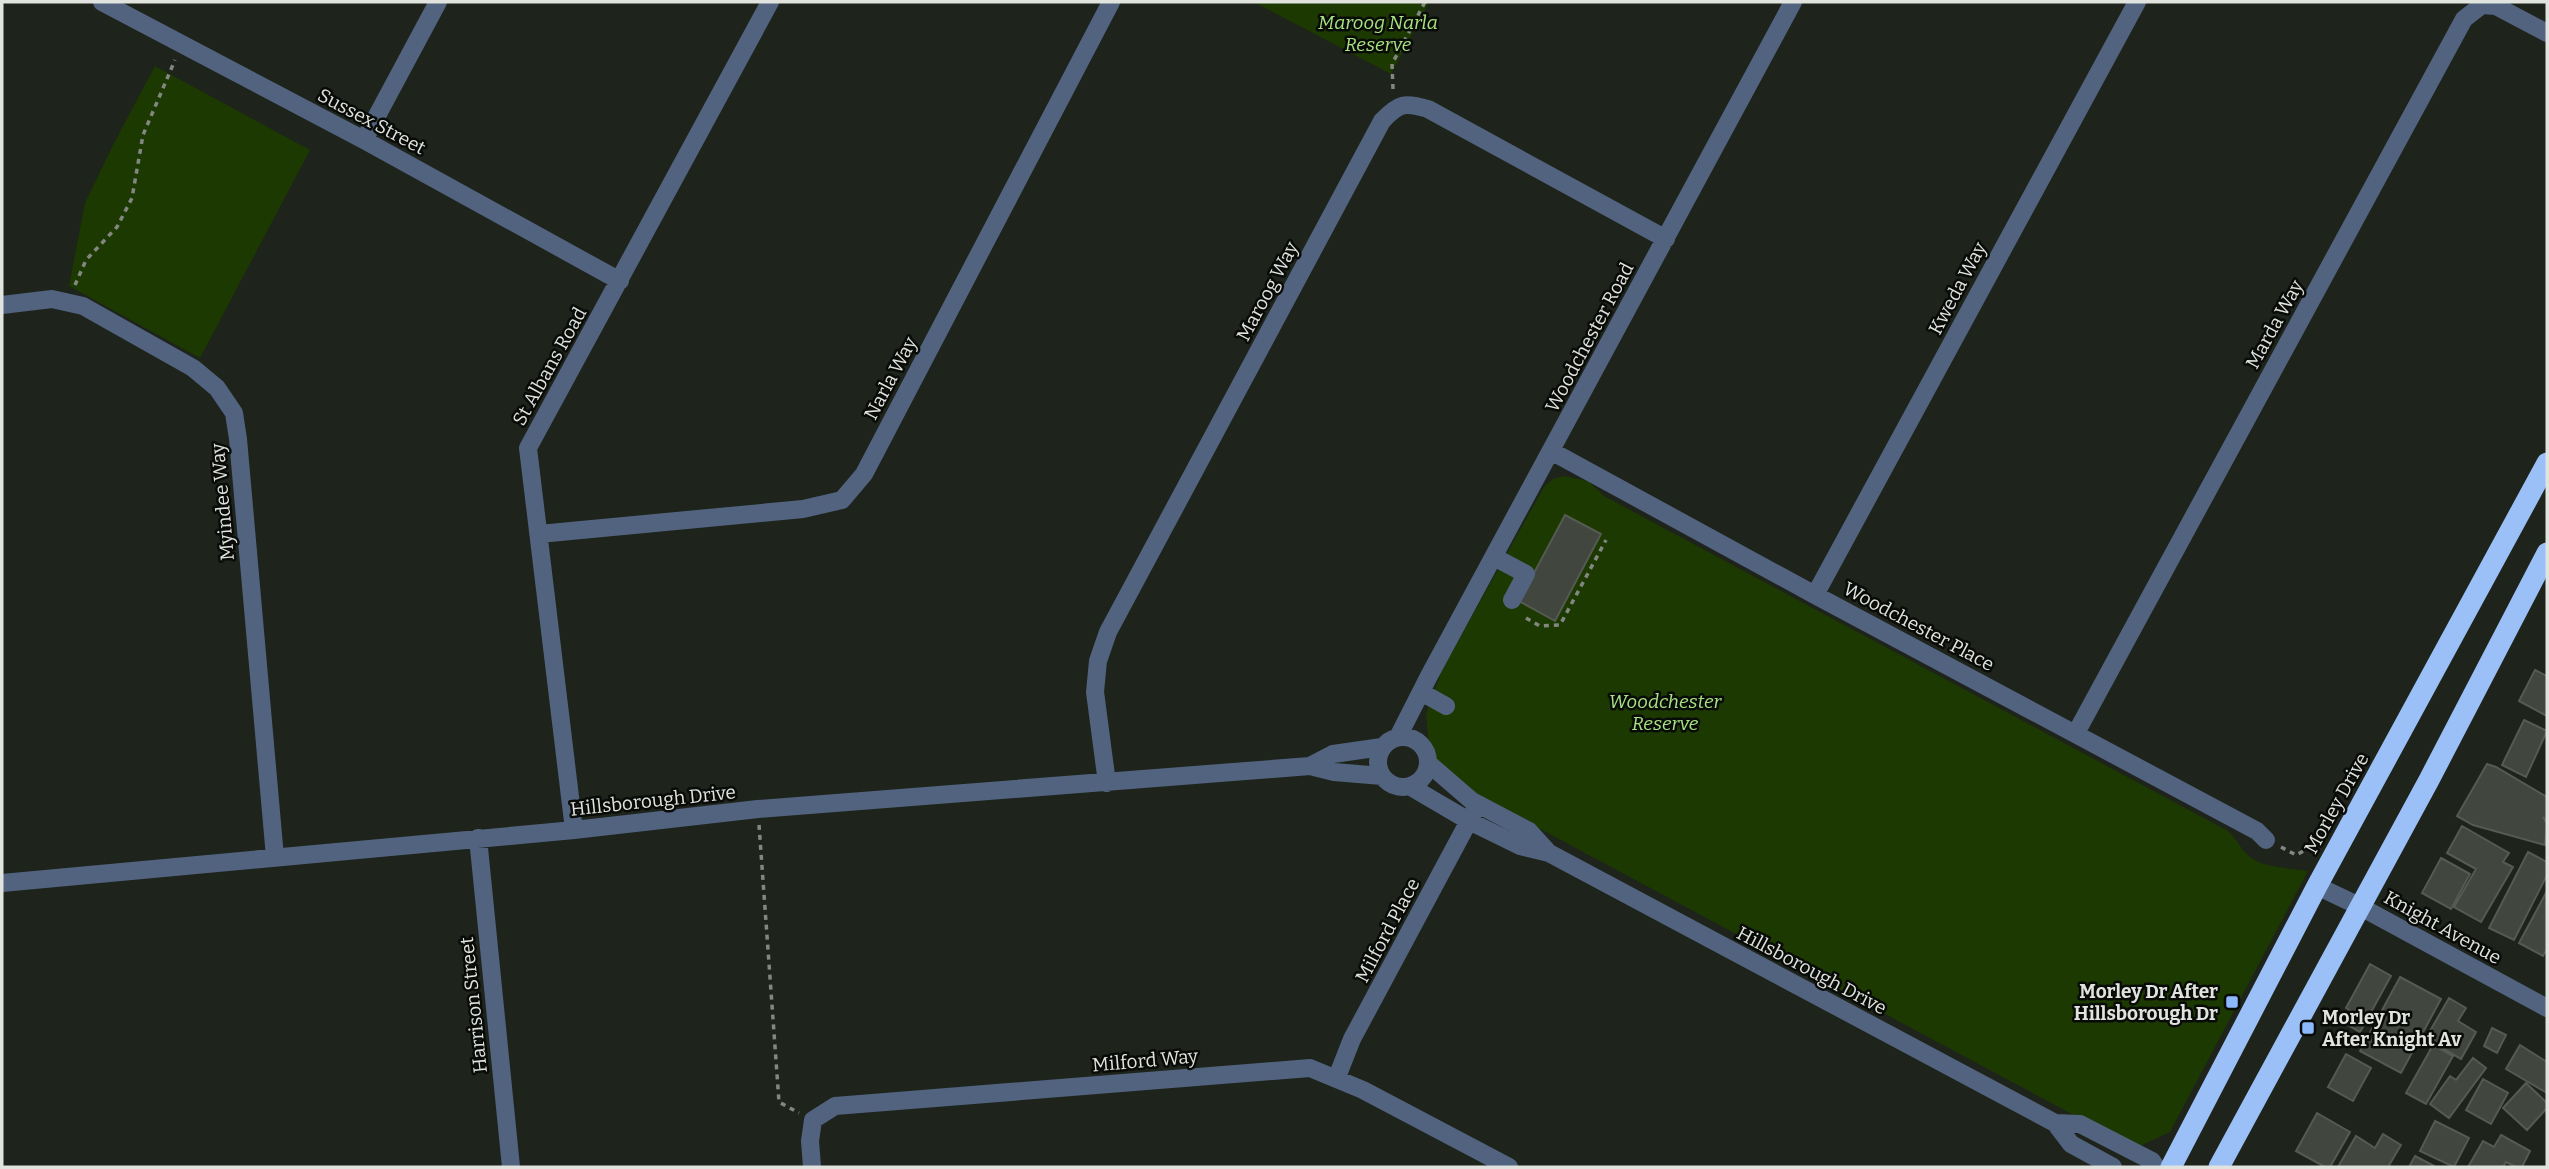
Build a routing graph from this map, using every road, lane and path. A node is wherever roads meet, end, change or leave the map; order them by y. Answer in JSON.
{"nodes":[{"id":1,"x":102,"y":2,"type":"edge"},
{"id":2,"x":438,"y":2,"type":"edge"},
{"id":3,"x":770,"y":2,"type":"edge"},
{"id":4,"x":1111,"y":2,"type":"edge"},
{"id":5,"x":1425,"y":2,"type":"edge"},
{"id":6,"x":1793,"y":2,"type":"edge"},
{"id":7,"x":2137,"y":2,"type":"edge"},
{"id":8,"x":2547,"y":33,"type":"edge"},
{"id":9,"x":181,"y":45,"type":"junction"},
{"id":10,"x":1394,"y":109,"type":"junction"},
{"id":11,"x":364,"y":140,"type":"junction"},
{"id":12,"x":1666,"y":239,"type":"junction"},
{"id":13,"x":620,"y":281,"type":"junction"},
{"id":14,"x":72,"y":304,"type":"junction"},
{"id":15,"x":2,"y":305,"type":"edge"},
{"id":16,"x":1551,"y":451,"type":"junction"},
{"id":17,"x":2547,"y":463,"type":"edge"},
{"id":18,"x":539,"y":534,"type":"junction"},
{"id":19,"x":1606,"y":540,"type":"dead end"},
{"id":20,"x":2547,"y":553,"type":"edge"},
{"id":21,"x":1494,"y":557,"type":"junction"},
{"id":22,"x":1815,"y":595,"type":"junction"},
{"id":23,"x":1512,"y":600,"type":"dead end"},
{"id":24,"x":1526,"y":618,"type":"dead end"},
{"id":25,"x":1421,"y":692,"type":"junction"},
{"id":26,"x":1446,"y":706,"type":"dead end"},
{"id":27,"x":2076,"y":733,"type":"junction"},
{"id":28,"x":1398,"y":737,"type":"junction"},
{"id":29,"x":1382,"y":747,"type":"junction"},
{"id":30,"x":1428,"y":758,"type":"junction"},
{"id":31,"x":1310,"y":766,"type":"junction"},
{"id":32,"x":1382,"y":776,"type":"junction"},
{"id":33,"x":1107,"y":783,"type":"junction"},
{"id":34,"x":1411,"y":787,"type":"junction"},
{"id":35,"x":1478,"y":804,"type":"junction"},
{"id":36,"x":758,"y":809,"type":"junction"},
{"id":37,"x":1469,"y":821,"type":"junction"},
{"id":38,"x":574,"y":830,"type":"junction"},
{"id":39,"x":478,"y":838,"type":"junction"},
{"id":40,"x":2266,"y":840,"type":"joint"},
{"id":41,"x":1549,"y":853,"type":"junction"},
{"id":42,"x":275,"y":857,"type":"junction"},
{"id":43,"x":2332,"y":858,"type":"junction"},
{"id":44,"x":2,"y":883,"type":"edge"},
{"id":45,"x":2316,"y":886,"type":"junction"},
{"id":46,"x":2360,"y":906,"type":"junction"},
{"id":47,"x":2547,"y":1008,"type":"edge"},
{"id":48,"x":1337,"y":1077,"type":"junction"},
{"id":49,"x":813,"y":1120,"type":"junction"},
{"id":50,"x":2055,"y":1124,"type":"junction"},
{"id":51,"x":511,"y":1167,"type":"edge"},
{"id":52,"x":812,"y":1167,"type":"edge"},
{"id":53,"x":1510,"y":1167,"type":"edge"},
{"id":54,"x":2113,"y":1167,"type":"edge"},
{"id":55,"x":2156,"y":1167,"type":"edge"},
{"id":56,"x":2171,"y":1167,"type":"edge"},
{"id":57,"x":2219,"y":1167,"type":"edge"}],
"edges":[{"from":1,"to":9,"type":"street","name":"Sussex Street"},
{"from":2,"to":11,"type":"street"},
{"from":3,"to":13,"type":"street","name":"St Albans Road"},
{"from":4,"to":18,"type":"street","name":"Narla Way"},
{"from":5,"to":10,"type":"path"},
{"from":6,"to":12,"type":"street","name":"Woodchester Road"},
{"from":7,"to":22,"type":"street","name":"Kweda Way"},
{"from":8,"to":27,"type":"street","name":"Marda Way"},
{"from":9,"to":11,"type":"street","name":"Sussex Street"},
{"from":9,"to":14,"type":"path"},
{"from":10,"to":12,"type":"street"},
{"from":10,"to":33,"type":"street","name":"Maroog Way"},
{"from":11,"to":13,"type":"street","name":"Sussex Street"},
{"from":12,"to":16,"type":"street","name":"Woodchester Road"},
{"from":13,"to":18,"type":"street","name":"St Albans Road"},
{"from":14,"to":15,"type":"street","name":"Myindee Way"},
{"from":14,"to":42,"type":"street","name":"Myindee Way"},
{"from":16,"to":21,"type":"street","name":"Woodchester Road"},
{"from":16,"to":22,"type":"street","name":"Woodchester Place"},
{"from":17,"to":43,"type":"highway","name":"Morley Drive"},
{"from":18,"to":38,"type":"street","name":"St Albans Road"},
{"from":19,"to":24,"type":"path"},
{"from":20,"to":46,"type":"highway"},
{"from":21,"to":23,"type":"street"},
{"from":21,"to":25,"type":"street","name":"Woodchester Road"},
{"from":22,"to":27,"type":"street","name":"Woodchester Place"},
{"from":25,"to":26,"type":"street"},
{"from":25,"to":28,"type":"street","name":"Woodchester Road"},
{"from":25,"to":30,"type":"street","name":"Woodchester Road"},
{"from":27,"to":40,"type":"street","name":"Woodchester Place"},
{"from":28,"to":29,"type":"street"},
{"from":28,"to":30,"type":"street"},
{"from":29,"to":31,"type":"street","name":"Hillsborough Drive"},
{"from":29,"to":32,"type":"street"},
{"from":30,"to":34,"type":"street"},
{"from":30,"to":35,"type":"street","name":"Hillsborough Drive"},
{"from":31,"to":32,"type":"street","name":"Hillsborough Drive"},
{"from":31,"to":33,"type":"street","name":"Hillsborough Drive"},
{"from":32,"to":34,"type":"street"},
{"from":33,"to":36,"type":"street","name":"Hillsborough Drive"},
{"from":34,"to":37,"type":"street","name":"Hillsborough Drive"},
{"from":35,"to":37,"type":"street","name":"Milford Place"},
{"from":35,"to":41,"type":"street","name":"Hillsborough Drive"},
{"from":36,"to":38,"type":"street","name":"Hillsborough Drive"},
{"from":36,"to":49,"type":"path"},
{"from":37,"to":41,"type":"street","name":"Hillsborough Drive"},
{"from":37,"to":48,"type":"street","name":"Milford Place"},
{"from":38,"to":39,"type":"street","name":"Hillsborough Drive"},
{"from":39,"to":42,"type":"street","name":"Hillsborough Drive"},
{"from":39,"to":51,"type":"street","name":"Harrison Street"},
{"from":40,"to":43,"type":"path"},
{"from":41,"to":50,"type":"street","name":"Hillsborough Drive"},
{"from":42,"to":44,"type":"street","name":"Hillsborough Drive"},
{"from":43,"to":45,"type":"highway","name":"Morley Drive"},
{"from":45,"to":46,"type":"street","name":"Knight Avenue"},
{"from":45,"to":56,"type":"highway","name":"Morley Drive"},
{"from":46,"to":47,"type":"street","name":"Knight Avenue"},
{"from":46,"to":57,"type":"highway"},
{"from":48,"to":49,"type":"street","name":"Milford Way"},
{"from":48,"to":53,"type":"street","name":"Milford Way"},
{"from":49,"to":52,"type":"street"},
{"from":50,"to":54,"type":"street","name":"Hillsborough Drive"},
{"from":50,"to":55,"type":"street","name":"Hillsborough Drive"}]}
